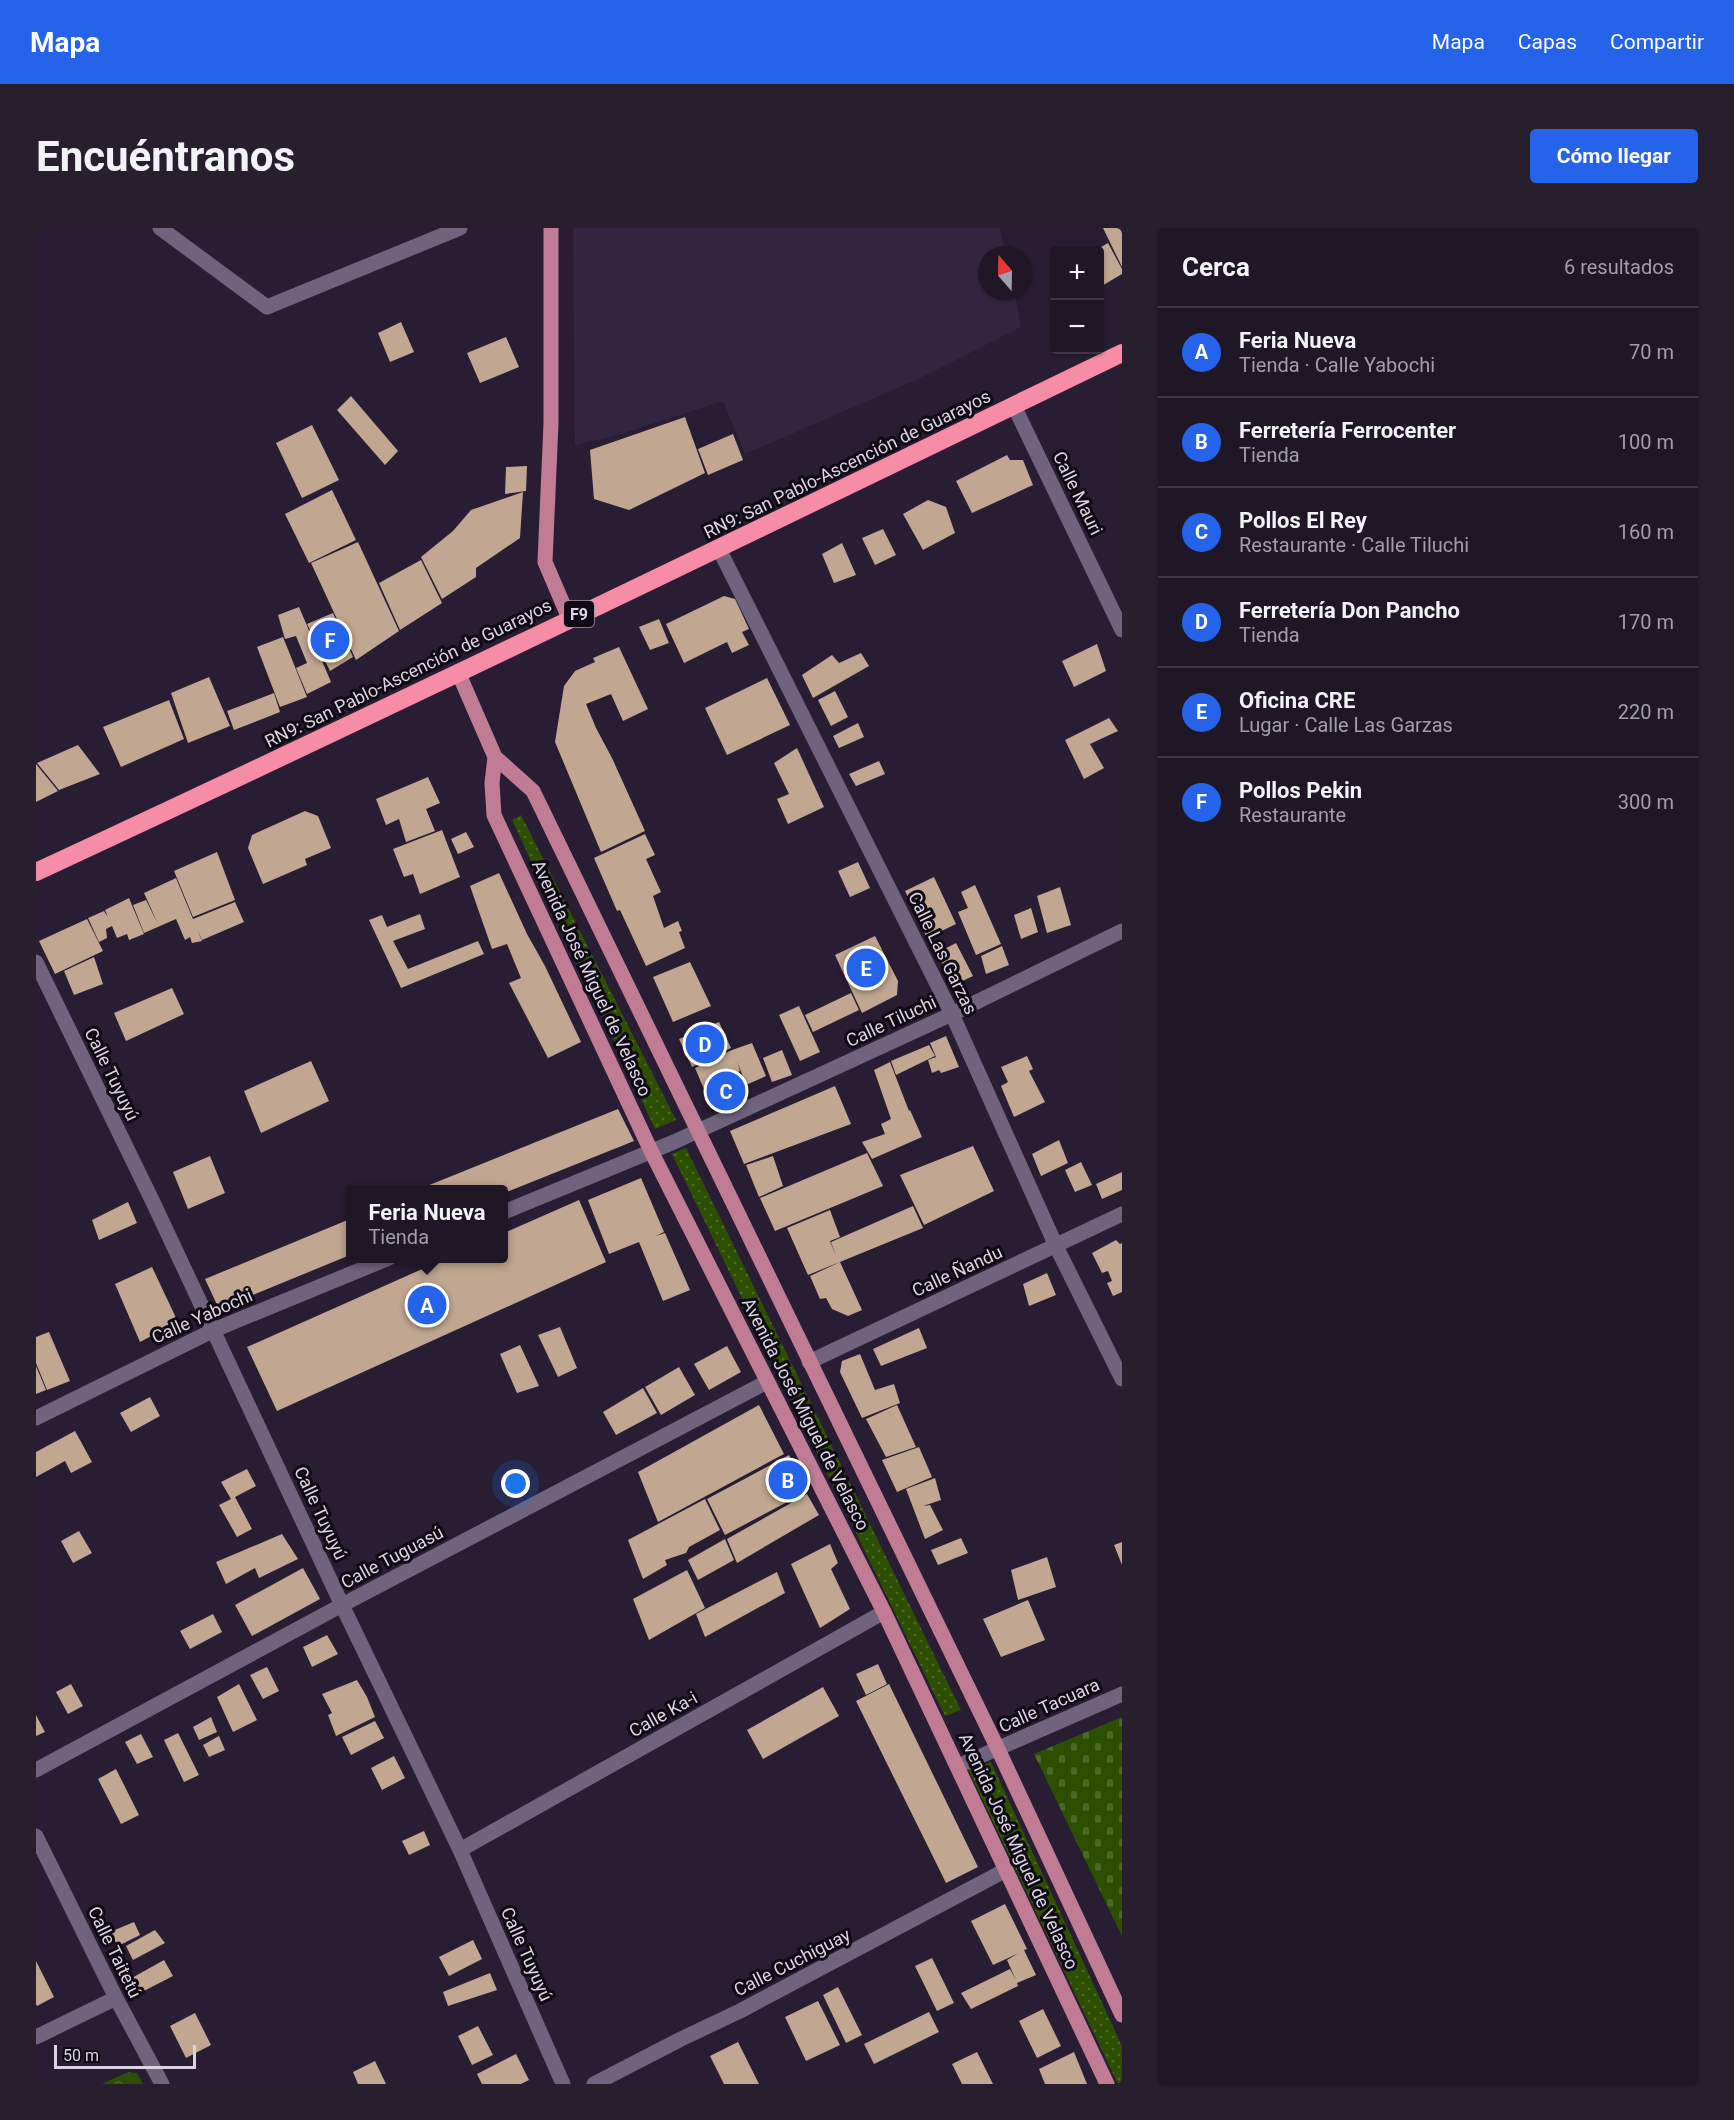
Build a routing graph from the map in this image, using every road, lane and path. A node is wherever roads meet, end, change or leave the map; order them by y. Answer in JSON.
{"nodes":[{"id":1,"x":160,"y":228,"type":"edge"},
{"id":2,"x":460,"y":228,"type":"edge"},
{"id":3,"x":551,"y":228,"type":"edge"},
{"id":4,"x":1122,"y":353,"type":"edge"},
{"id":5,"x":1014,"y":406,"type":"junction"},
{"id":6,"x":719,"y":549,"type":"junction"},
{"id":7,"x":569,"y":618,"type":"junction"},
{"id":8,"x":1122,"y":630,"type":"edge"},
{"id":9,"x":458,"y":672,"type":"junction"},
{"id":10,"x":495,"y":757,"type":"junction"},
{"id":11,"x":36,"y":872,"type":"edge"},
{"id":12,"x":1122,"y":931,"type":"edge"},
{"id":13,"x":36,"y":962,"type":"edge"},
{"id":14,"x":952,"y":1014,"type":"junction"},
{"id":15,"x":698,"y":1131,"type":"junction"},
{"id":16,"x":651,"y":1151,"type":"junction"},
{"id":17,"x":508,"y":1210,"type":"edge"},
{"id":18,"x":1122,"y":1214,"type":"edge"},
{"id":19,"x":1056,"y":1246,"type":"junction"},
{"id":20,"x":377,"y":1263,"type":"edge"},
{"id":21,"x":214,"y":1330,"type":"junction"},
{"id":22,"x":809,"y":1362,"type":"junction"},
{"id":23,"x":1122,"y":1379,"type":"edge"},
{"id":24,"x":767,"y":1382,"type":"junction"},
{"id":25,"x":36,"y":1418,"type":"edge"},
{"id":26,"x":342,"y":1605,"type":"junction"},
{"id":27,"x":884,"y":1612,"type":"junction"},
{"id":28,"x":1122,"y":1694,"type":"edge"},
{"id":29,"x":998,"y":1749,"type":"junction"},
{"id":30,"x":958,"y":1766,"type":"junction"},
{"id":31,"x":36,"y":1770,"type":"edge"},
{"id":32,"x":36,"y":1836,"type":"edge"},
{"id":33,"x":460,"y":1850,"type":"junction"},
{"id":34,"x":1006,"y":1870,"type":"junction"},
{"id":35,"x":116,"y":1998,"type":"junction"},
{"id":36,"x":1122,"y":2015,"type":"edge"},
{"id":37,"x":36,"y":2037,"type":"edge"},
{"id":38,"x":162,"y":2084,"type":"edge"},
{"id":39,"x":563,"y":2084,"type":"edge"},
{"id":40,"x":594,"y":2084,"type":"edge"},
{"id":41,"x":1107,"y":2084,"type":"edge"}],
"edges":[{"from":1,"to":2,"type":"street"},
{"from":3,"to":7,"type":"main road"},
{"from":4,"to":5,"type":"highway","name":"RN9: San Pablo-Ascención de Guarayos","number":"F9"},
{"from":5,"to":6,"type":"highway","name":"RN9: San Pablo-Ascención de Guarayos","number":"F9"},
{"from":5,"to":8,"type":"street","name":"Calle Mauri"},
{"from":6,"to":7,"type":"highway","name":"RN9: San Pablo-Ascención de Guarayos","number":"F9"},
{"from":6,"to":14,"type":"street","name":"Calle Las Garzas"},
{"from":7,"to":9,"type":"highway","name":"RN9: San Pablo-Ascención de Guarayos","number":"F9"},
{"from":9,"to":10,"type":"main road","name":"Avenida José Miguel de Velasco"},
{"from":9,"to":11,"type":"highway","name":"RN9: San Pablo-Ascención de Guarayos","number":"F9"},
{"from":10,"to":15,"type":"main road","name":"Avenida José Miguel de Velasco"},
{"from":10,"to":16,"type":"main road","name":"Avenida José Miguel de Velasco"},
{"from":12,"to":14,"type":"street","name":"Calle Tiluchi"},
{"from":13,"to":21,"type":"street","name":"Calle Tuyuyú"},
{"from":14,"to":15,"type":"street","name":"Calle Tiluchi"},
{"from":14,"to":19,"type":"street","name":"Calle Las Garzas"},
{"from":15,"to":16,"type":"street","name":"Calle Tiluchi"},
{"from":15,"to":22,"type":"main road","name":"Avenida José Miguel de Velasco"},
{"from":16,"to":17,"type":"street"},
{"from":16,"to":24,"type":"main road","name":"Avenida José Miguel de Velasco"},
{"from":18,"to":19,"type":"street","name":"Calle Ñandu"},
{"from":19,"to":22,"type":"street","name":"Calle Ñandu"},
{"from":19,"to":23,"type":"street","name":"Calle Las Garzas"},
{"from":20,"to":21,"type":"street","name":"Calle Yabochi"},
{"from":21,"to":25,"type":"street","name":"Calle Yabochi"},
{"from":21,"to":26,"type":"street","name":"Calle Tuyuyú"},
{"from":22,"to":29,"type":"main road","name":"Avenida José Miguel de Velasco"},
{"from":24,"to":26,"type":"street","name":"Calle Tuguasú"},
{"from":24,"to":27,"type":"main road","name":"Avenida José Miguel de Velasco"},
{"from":26,"to":31,"type":"street","name":"Calle Tuguasú"},
{"from":26,"to":33,"type":"street","name":"Calle Tuyuyú"},
{"from":27,"to":30,"type":"main road","name":"Avenida José Miguel de Velasco"},
{"from":27,"to":33,"type":"street","name":"Calle Ka-i"},
{"from":28,"to":29,"type":"street","name":"Calle Tacuara"},
{"from":29,"to":30,"type":"street","name":"Calle Tacuara"},
{"from":29,"to":36,"type":"main road","name":"Avenida José Miguel de Velasco"},
{"from":30,"to":34,"type":"main road","name":"Avenida José Miguel de Velasco"},
{"from":32,"to":35,"type":"street","name":"Calle Taitetú"},
{"from":33,"to":39,"type":"street","name":"Calle Tuyuyú"},
{"from":34,"to":40,"type":"street","name":"Calle Cuchiguay"},
{"from":34,"to":41,"type":"main road","name":"Avenida José Miguel de Velasco"},
{"from":35,"to":37,"type":"street"},
{"from":35,"to":38,"type":"street","name":"Calle Taitetú"}]}
